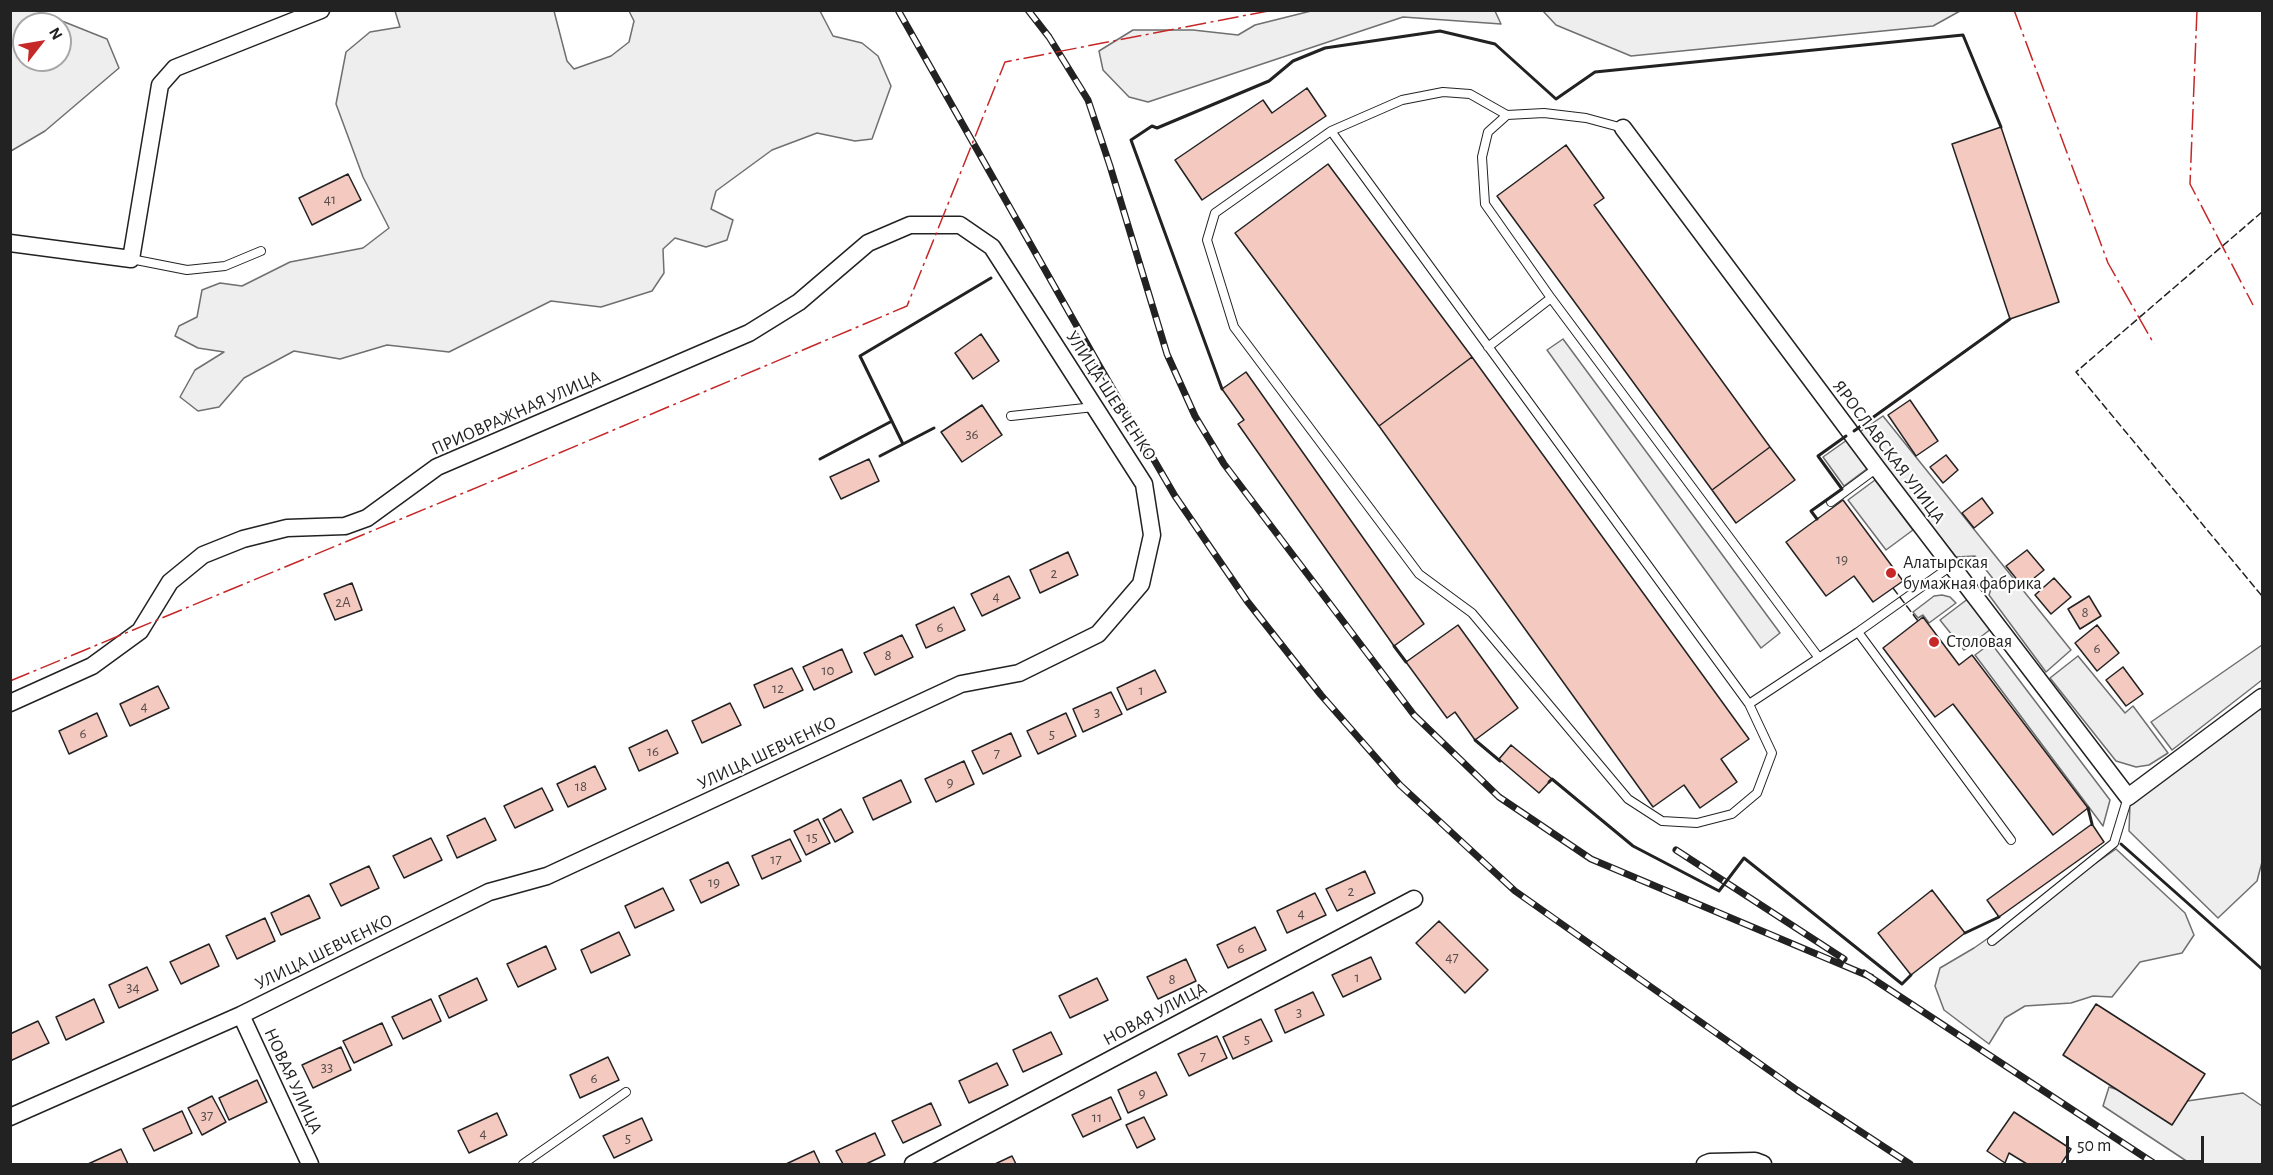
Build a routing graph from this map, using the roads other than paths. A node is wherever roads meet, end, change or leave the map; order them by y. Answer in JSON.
{"nodes":[{"id":1,"x":321,"y":10,"type":"edge"},
{"id":2,"x":1507,"y":115,"type":"junction"},
{"id":3,"x":1623,"y":128,"type":"joint"},
{"id":4,"x":1330,"y":131,"type":"junction"},
{"id":5,"x":960,"y":225,"type":"joint"},
{"id":6,"x":10,"y":243,"type":"edge"},
{"id":7,"x":261,"y":251,"type":"dead end"},
{"id":8,"x":131,"y":259,"type":"junction"},
{"id":9,"x":1551,"y":298,"type":"junction"},
{"id":10,"x":1488,"y":347,"type":"junction"},
{"id":11,"x":1095,"y":407,"type":"junction"},
{"id":12,"x":1011,"y":416,"type":"dead end"},
{"id":13,"x":1877,"y":468,"type":"junction"},
{"id":14,"x":1832,"y":502,"type":"dead end"},
{"id":15,"x":1951,"y":566,"type":"junction"},
{"id":16,"x":1858,"y":632,"type":"junction"},
{"id":17,"x":1819,"y":658,"type":"junction"},
{"id":18,"x":2262,"y":697,"type":"edge"},
{"id":19,"x":10,"y":703,"type":"edge"},
{"id":20,"x":1749,"y":704,"type":"junction"},
{"id":21,"x":2128,"y":796,"type":"junction"},
{"id":22,"x":2011,"y":840,"type":"dead end"},
{"id":23,"x":1414,"y":899,"type":"dead end"},
{"id":24,"x":1992,"y":941,"type":"dead end"},
{"id":25,"x":241,"y":1015,"type":"junction"},
{"id":26,"x":626,"y":1092,"type":"dead end"},
{"id":27,"x":10,"y":1117,"type":"edge"},
{"id":28,"x":310,"y":1164,"type":"edge"},
{"id":29,"x":523,"y":1164,"type":"edge"},
{"id":30,"x":913,"y":1164,"type":"edge"},
{"id":31,"x":1705,"y":1164,"type":"edge"},
{"id":32,"x":1763,"y":1164,"type":"edge"}],
"edges":[{"from":1,"to":8,"type":"street"},
{"from":2,"to":3,"type":"lane"},
{"from":2,"to":4,"type":"lane"},
{"from":2,"to":9,"type":"lane"},
{"from":3,"to":13,"type":"street","name":"ЯРОСЛАВСКАЯ УЛИЦА"},
{"from":4,"to":10,"type":"lane"},
{"from":4,"to":20,"type":"lane"},
{"from":5,"to":11,"type":"street","name":"УЛИЦА ШЕВЧЕНКО"},
{"from":5,"to":19,"type":"street","name":"ПРИОВРАЖНАЯ УЛИЦА"},
{"from":6,"to":8,"type":"street"},
{"from":7,"to":8,"type":"lane"},
{"from":9,"to":10,"type":"lane"},
{"from":9,"to":17,"type":"lane"},
{"from":10,"to":20,"type":"lane"},
{"from":11,"to":12,"type":"lane"},
{"from":11,"to":25,"type":"street","name":"УЛИЦА ШЕВЧЕНКО"},
{"from":13,"to":14,"type":"lane"},
{"from":13,"to":15,"type":"street","name":"ЯРОСЛАВСКАЯ УЛИЦА"},
{"from":15,"to":16,"type":"lane"},
{"from":15,"to":21,"type":"street","name":"ЯРОСЛАВСКАЯ УЛИЦА"},
{"from":16,"to":17,"type":"lane"},
{"from":16,"to":22,"type":"lane"},
{"from":17,"to":20,"type":"lane"},
{"from":18,"to":21,"type":"street"},
{"from":21,"to":24,"type":"lane"},
{"from":23,"to":30,"type":"street","name":"НОВАЯ УЛИЦА"},
{"from":25,"to":27,"type":"street","name":"УЛИЦА ШЕВЧЕНКО"},
{"from":25,"to":28,"type":"street","name":"НОВАЯ УЛИЦА"},
{"from":26,"to":29,"type":"lane"},
{"from":31,"to":32,"type":"street"}]}
